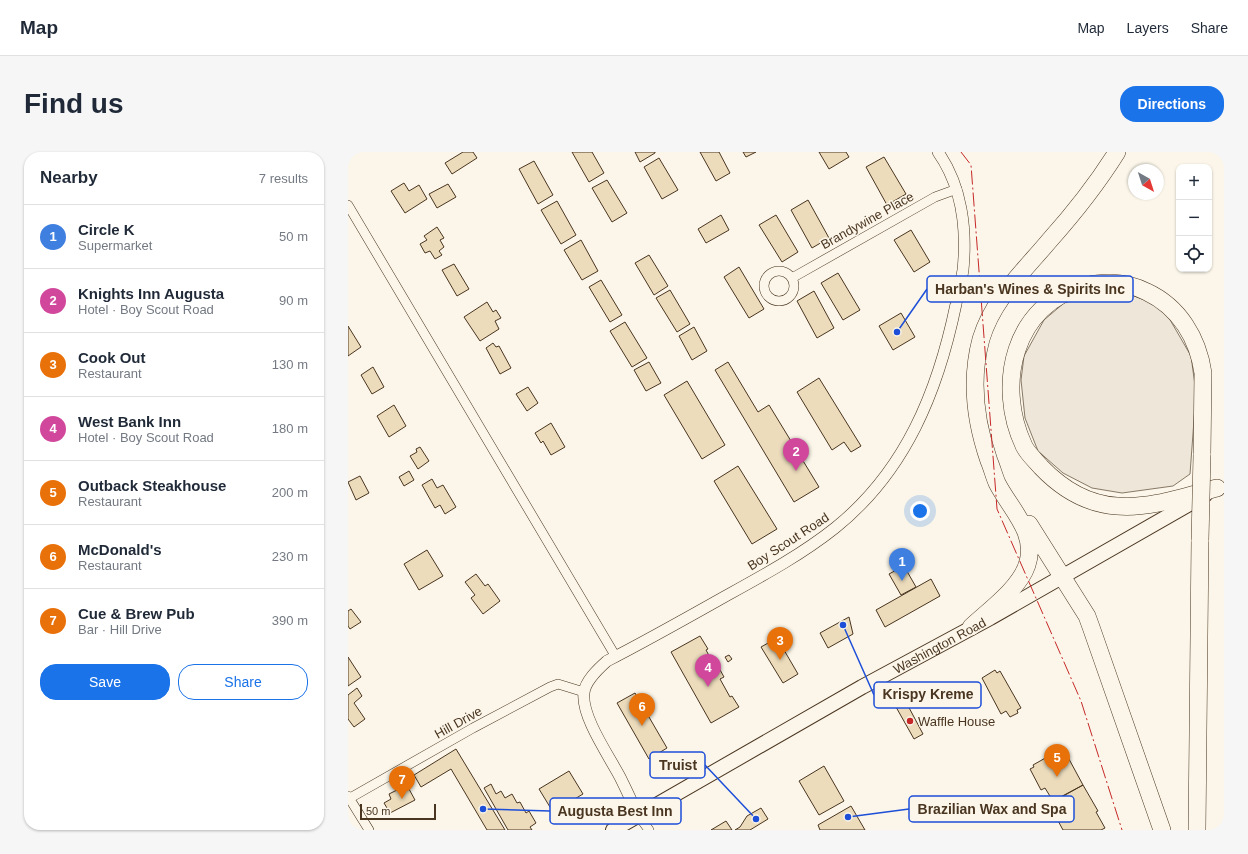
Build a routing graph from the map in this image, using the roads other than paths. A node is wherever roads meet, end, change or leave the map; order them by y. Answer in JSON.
{"nodes":[{"id":1,"x":938,"y":152,"type":"edge"},
{"id":2,"x":1117,"y":152,"type":"edge"},
{"id":3,"x":957,"y":189,"type":"junction"},
{"id":4,"x":348,"y":205,"type":"edge"},
{"id":5,"x":792,"y":278,"type":"dead end"},
{"id":6,"x":981,"y":439,"type":"junction"},
{"id":7,"x":1221,"y":486,"type":"edge"},
{"id":8,"x":1062,"y":576,"type":"junction"},
{"id":9,"x":971,"y":627,"type":"junction"},
{"id":10,"x":616,"y":656,"type":"junction"},
{"id":11,"x":584,"y":692,"type":"junction"},
{"id":12,"x":349,"y":797,"type":"edge"},
{"id":13,"x":638,"y":815,"type":"junction"},
{"id":14,"x":369,"y":830,"type":"edge"},
{"id":15,"x":613,"y":830,"type":"edge"},
{"id":16,"x":649,"y":830,"type":"edge"},
{"id":17,"x":1162,"y":830,"type":"edge"},
{"id":18,"x":1197,"y":830,"type":"edge"}],
"edges":[{"from":1,"to":3,"type":"street","name":"Boy Scout Road"},
{"from":2,"to":6,"type":"highway"},
{"from":3,"to":5,"type":"street","name":"Brandywine Place"},
{"from":3,"to":10,"type":"street","name":"Boy Scout Road"},
{"from":4,"to":10,"type":"street"},
{"from":6,"to":8,"type":"highway"},
{"from":6,"to":9,"type":"highway"},
{"from":7,"to":8,"type":"main road","name":"Washington Road"},
{"from":7,"to":18,"type":"highway","bridge":true},
{"from":8,"to":9,"type":"main road","name":"Washington Road"},
{"from":8,"to":17,"type":"highway"},
{"from":9,"to":13,"type":"main road","name":"Washington Road"},
{"from":10,"to":11,"type":"street","name":"Boy Scout Road"},
{"from":11,"to":12,"type":"street","name":"Hill Drive"},
{"from":11,"to":13,"type":"street"},
{"from":12,"to":14,"type":"street"},
{"from":13,"to":15,"type":"main road","name":"Washington Road"},
{"from":13,"to":16,"type":"street"}]}
